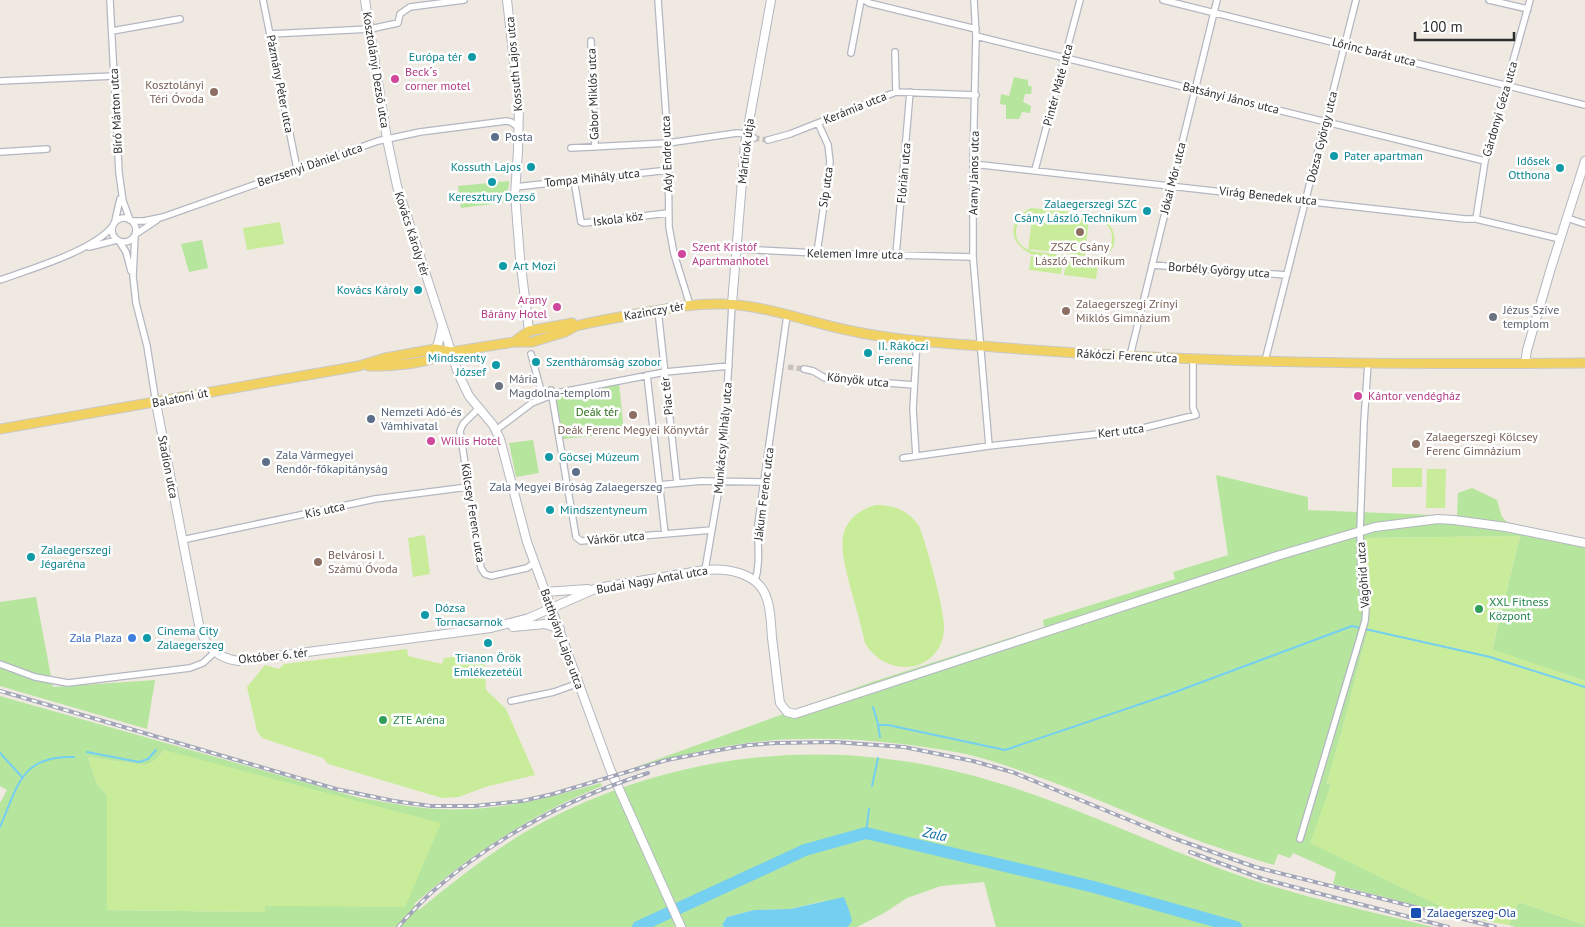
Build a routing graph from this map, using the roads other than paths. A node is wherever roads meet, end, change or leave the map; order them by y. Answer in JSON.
{"nodes":[{"id":1,"x":110,"y":0,"type":"edge"},
{"id":2,"x":263,"y":0,"type":"edge"},
{"id":3,"x":365,"y":0,"type":"edge"},
{"id":4,"x":464,"y":0,"type":"edge"},
{"id":5,"x":507,"y":0,"type":"edge"},
{"id":6,"x":658,"y":0,"type":"edge"},
{"id":7,"x":771,"y":0,"type":"edge"},
{"id":8,"x":863,"y":0,"type":"edge"},
{"id":9,"x":974,"y":0,"type":"edge"},
{"id":10,"x":1080,"y":0,"type":"edge"},
{"id":11,"x":1162,"y":0,"type":"edge"},
{"id":12,"x":1217,"y":0,"type":"edge"},
{"id":13,"x":1356,"y":0,"type":"edge"},
{"id":14,"x":1489,"y":0,"type":"edge"},
{"id":15,"x":1530,"y":0,"type":"edge"},
{"id":16,"x":448,"y":1,"type":"edge"},
{"id":17,"x":1528,"y":9,"type":"junction"},
{"id":18,"x":1214,"y":13,"type":"junction"},
{"id":19,"x":180,"y":19,"type":"dead end"},
{"id":20,"x":976,"y":28,"type":"junction"},
{"id":21,"x":370,"y":29,"type":"junction"},
{"id":22,"x":112,"y":31,"type":"junction"},
{"id":23,"x":270,"y":34,"type":"junction"},
{"id":24,"x":976,"y":36,"type":"junction"},
{"id":25,"x":591,"y":41,"type":"dead end"},
{"id":26,"x":1345,"y":44,"type":"junction"},
{"id":27,"x":895,"y":52,"type":"dead end"},
{"id":28,"x":851,"y":53,"type":"dead end"},
{"id":29,"x":1065,"y":57,"type":"junction"},
{"id":30,"x":114,"y":76,"type":"junction"},
{"id":31,"x":0,"y":81,"type":"edge"},
{"id":32,"x":1507,"y":85,"type":"junction"},
{"id":33,"x":1195,"y":90,"type":"junction"},
{"id":34,"x":896,"y":92,"type":"junction"},
{"id":35,"x":910,"y":92,"type":"junction"},
{"id":36,"x":976,"y":95,"type":"junction"},
{"id":37,"x":1585,"y":105,"type":"edge"},
{"id":38,"x":1326,"y":122,"type":"junction"},
{"id":39,"x":819,"y":124,"type":"junction"},
{"id":40,"x":518,"y":127,"type":"junction"},
{"id":41,"x":750,"y":136,"type":"junction"},
{"id":42,"x":388,"y":139,"type":"junction"},
{"id":43,"x":768,"y":140,"type":"tunnel mouth"},
{"id":44,"x":668,"y":143,"type":"junction"},
{"id":45,"x":595,"y":146,"type":"junction"},
{"id":46,"x":47,"y":148,"type":"dead end"},
{"id":47,"x":570,"y":148,"type":"dead end"},
{"id":48,"x":0,"y":152,"type":"edge"},
{"id":49,"x":1485,"y":161,"type":"junction"},
{"id":50,"x":1585,"y":161,"type":"edge"},
{"id":51,"x":973,"y":164,"type":"junction"},
{"id":52,"x":297,"y":169,"type":"junction"},
{"id":53,"x":670,"y":170,"type":"junction"},
{"id":54,"x":1035,"y":170,"type":"junction"},
{"id":55,"x":574,"y":180,"type":"junction"},
{"id":56,"x":515,"y":186,"type":"junction"},
{"id":57,"x":1172,"y":186,"type":"junction"},
{"id":58,"x":121,"y":192,"type":"junction"},
{"id":59,"x":1306,"y":201,"type":"junction"},
{"id":60,"x":668,"y":213,"type":"junction"},
{"id":61,"x":163,"y":217,"type":"junction"},
{"id":62,"x":1567,"y":218,"type":"junction"},
{"id":63,"x":1476,"y":219,"type":"junction"},
{"id":64,"x":131,"y":220,"type":"junction"},
{"id":65,"x":1585,"y":224,"type":"edge"},
{"id":66,"x":113,"y":225,"type":"junction"},
{"id":67,"x":135,"y":235,"type":"junction"},
{"id":68,"x":118,"y":240,"type":"junction"},
{"id":69,"x":1560,"y":240,"type":"junction"},
{"id":70,"x":80,"y":249,"type":"junction"},
{"id":71,"x":737,"y":249,"type":"junction"},
{"id":72,"x":817,"y":254,"type":"junction"},
{"id":73,"x":896,"y":255,"type":"junction"},
{"id":74,"x":973,"y":257,"type":"junction"},
{"id":75,"x":1152,"y":265,"type":"junction"},
{"id":76,"x":1287,"y":275,"type":"junction"},
{"id":77,"x":133,"y":276,"type":"junction"},
{"id":78,"x":0,"y":280,"type":"edge"},
{"id":79,"x":732,"y":304,"type":"junction"},
{"id":80,"x":690,"y":305,"type":"junction"},
{"id":81,"x":658,"y":310,"type":"junction"},
{"id":82,"x":787,"y":315,"type":"junction"},
{"id":83,"x":576,"y":326,"type":"junction"},
{"id":84,"x":442,"y":327,"type":"junction"},
{"id":85,"x":529,"y":331,"type":"junction"},
{"id":86,"x":917,"y":340,"type":"junction"},
{"id":87,"x":514,"y":342,"type":"junction"},
{"id":88,"x":981,"y":346,"type":"junction"},
{"id":89,"x":435,"y":349,"type":"junction"},
{"id":90,"x":451,"y":352,"type":"junction"},
{"id":91,"x":531,"y":354,"type":"dead end"},
{"id":92,"x":1130,"y":356,"type":"junction"},
{"id":93,"x":1193,"y":359,"type":"junction"},
{"id":94,"x":1265,"y":361,"type":"junction"},
{"id":95,"x":1368,"y":363,"type":"junction"},
{"id":96,"x":1585,"y":363,"type":"edge"},
{"id":97,"x":1525,"y":364,"type":"junction"},
{"id":98,"x":359,"y":366,"type":"junction"},
{"id":99,"x":729,"y":366,"type":"junction"},
{"id":100,"x":780,"y":366,"type":"junction"},
{"id":101,"x":788,"y":367,"type":"tunnel mouth"},
{"id":102,"x":804,"y":369,"type":"tunnel mouth"},
{"id":103,"x":664,"y":372,"type":"junction"},
{"id":104,"x":647,"y":375,"type":"junction"},
{"id":105,"x":914,"y":385,"type":"junction"},
{"id":106,"x":551,"y":392,"type":"junction"},
{"id":107,"x":543,"y":398,"type":"junction"},
{"id":108,"x":156,"y":403,"type":"junction"},
{"id":109,"x":479,"y":408,"type":"junction"},
{"id":110,"x":0,"y":429,"type":"edge"},
{"id":111,"x":496,"y":430,"type":"junction"},
{"id":112,"x":989,"y":446,"type":"junction"},
{"id":113,"x":916,"y":456,"type":"junction"},
{"id":114,"x":903,"y":458,"type":"dead end"},
{"id":115,"x":720,"y":480,"type":"junction"},
{"id":116,"x":764,"y":482,"type":"junction"},
{"id":117,"x":677,"y":483,"type":"junction"},
{"id":118,"x":658,"y":485,"type":"junction"},
{"id":119,"x":468,"y":487,"type":"junction"},
{"id":120,"x":712,"y":530,"type":"junction"},
{"id":121,"x":1360,"y":531,"type":"junction"},
{"id":122,"x":665,"y":534,"type":"junction"},
{"id":123,"x":182,"y":540,"type":"junction"},
{"id":124,"x":1585,"y":543,"type":"edge"},
{"id":125,"x":534,"y":563,"type":"junction"},
{"id":126,"x":705,"y":570,"type":"junction"},
{"id":127,"x":755,"y":581,"type":"junction"},
{"id":128,"x":597,"y":588,"type":"junction"},
{"id":129,"x":545,"y":592,"type":"junction"},
{"id":130,"x":551,"y":608,"type":"junction"},
{"id":131,"x":491,"y":628,"type":"junction"},
{"id":132,"x":560,"y":629,"type":"junction"},
{"id":133,"x":215,"y":652,"type":"junction"},
{"id":134,"x":0,"y":664,"type":"edge"},
{"id":135,"x":579,"y":683,"type":"junction"},
{"id":136,"x":511,"y":701,"type":"dead end"},
{"id":137,"x":1300,"y":839,"type":"dead end"},
{"id":138,"x":681,"y":927,"type":"edge"}],
"edges":[{"from":1,"to":22,"type":"street","name":"Bíró Márton utca"},
{"from":2,"to":23,"type":"street","name":"Pázmány Péter utca"},
{"from":3,"to":21,"type":"street","name":"Kosztolányi Dezső utca"},
{"from":4,"to":16,"type":"street"},
{"from":5,"to":40,"type":"street","name":"Kossuth Lajos utca"},
{"from":6,"to":44,"type":"street","name":"Ady Endre utca"},
{"from":7,"to":41,"type":"street","name":"Mártírok útja"},
{"from":8,"to":20,"type":"street"},
{"from":8,"to":28,"type":"street"},
{"from":9,"to":20,"type":"street","name":"Arany János utca"},
{"from":10,"to":29,"type":"street","name":"Pintér Máté utca"},
{"from":11,"to":18,"type":"street","name":"Lőrinc barát utca"},
{"from":12,"to":18,"type":"street","name":"Jókai Mór utca"},
{"from":13,"to":26,"type":"street","name":"Dózsa György utca"},
{"from":14,"to":17,"type":"street"},
{"from":15,"to":17,"type":"street","name":"Gárdonyi Géza utca"},
{"from":16,"to":21,"type":"street"},
{"from":17,"to":32,"type":"street","name":"Gárdonyi Géza utca"},
{"from":18,"to":26,"type":"street","name":"Lőrinc barát utca"},
{"from":18,"to":33,"type":"street","name":"Jókai Mór utca"},
{"from":19,"to":22,"type":"street"},
{"from":20,"to":24,"type":"street","name":"Arany János utca"},
{"from":21,"to":23,"type":"street"},
{"from":21,"to":42,"type":"street","name":"Kosztolányi Dezső utca"},
{"from":22,"to":30,"type":"street","name":"Bíró Márton utca"},
{"from":23,"to":52,"type":"street","name":"Pázmány Péter utca"},
{"from":24,"to":29,"type":"street","name":"Batsányi János utca"},
{"from":24,"to":36,"type":"street","name":"Arany János utca"},
{"from":25,"to":45,"type":"street","name":"Gábor Miklós utca"},
{"from":26,"to":32,"type":"street","name":"Lőrinc barát utca"},
{"from":26,"to":38,"type":"street","name":"Dózsa György utca"},
{"from":27,"to":34,"type":"street"},
{"from":29,"to":33,"type":"street","name":"Batsányi János utca"},
{"from":29,"to":54,"type":"street","name":"Pintér Máté utca"},
{"from":30,"to":31,"type":"street"},
{"from":30,"to":58,"type":"street","name":"Bíró Márton utca"},
{"from":32,"to":37,"type":"street","name":"Lőrinc barát utca"},
{"from":32,"to":49,"type":"street","name":"Gárdonyi Géza utca"},
{"from":33,"to":38,"type":"street","name":"Batsányi János utca"},
{"from":33,"to":57,"type":"street","name":"Jókai Mór utca"},
{"from":34,"to":35,"type":"street","name":"Kerámia utca"},
{"from":34,"to":39,"type":"street","name":"Kerámia utca"},
{"from":35,"to":36,"type":"street","name":"Kerámia utca"},
{"from":35,"to":73,"type":"street","name":"Flórián utca"},
{"from":36,"to":51,"type":"street","name":"Arany János utca"},
{"from":38,"to":49,"type":"street","name":"Batsányi János utca"},
{"from":38,"to":59,"type":"street","name":"Dózsa György utca"},
{"from":39,"to":43,"type":"street","name":"Kerámia utca"},
{"from":39,"to":72,"type":"street","name":"Síp utca"},
{"from":40,"to":42,"type":"street","name":"Berzsenyi Dániel utca"},
{"from":40,"to":56,"type":"street","name":"Kossuth Lajos utca"},
{"from":41,"to":44,"type":"street"},
{"from":41,"to":71,"type":"street","name":"Mártírok útja"},
{"from":42,"to":52,"type":"street","name":"Berzsenyi Dániel utca"},
{"from":42,"to":84,"type":"street","name":"Kovács Károly tér"},
{"from":44,"to":45,"type":"street"},
{"from":44,"to":53,"type":"street","name":"Ady Endre utca"},
{"from":45,"to":47,"type":"street"},
{"from":46,"to":48,"type":"street"},
{"from":49,"to":63,"type":"street","name":"Gárdonyi Géza utca"},
{"from":50,"to":62,"type":"street"},
{"from":51,"to":54,"type":"street","name":"Virág Benedek utca"},
{"from":51,"to":74,"type":"street","name":"Arany János utca"},
{"from":52,"to":61,"type":"street","name":"Berzsenyi Dániel utca"},
{"from":53,"to":55,"type":"street","name":"Tompa Mihály utca"},
{"from":53,"to":60,"type":"street","name":"Ady Endre utca"},
{"from":54,"to":57,"type":"street","name":"Virág Benedek utca"},
{"from":55,"to":56,"type":"street","name":"Tompa Mihály utca"},
{"from":55,"to":60,"type":"street","name":"Iskola köz"},
{"from":56,"to":85,"type":"street","name":"Kossuth Lajos utca"},
{"from":57,"to":59,"type":"street","name":"Virág Benedek utca"},
{"from":57,"to":75,"type":"street","name":"Jókai Mór utca"},
{"from":58,"to":64,"type":"street","name":"Bíró Márton utca"},
{"from":58,"to":66,"type":"street","name":"Bíró Márton utca"},
{"from":59,"to":63,"type":"street","name":"Virág Benedek utca"},
{"from":59,"to":76,"type":"street","name":"Dózsa György utca"},
{"from":60,"to":80,"type":"street","name":"Ady Endre utca"},
{"from":61,"to":64,"type":"street","name":"Berzsenyi Dániel utca"},
{"from":61,"to":67,"type":"street","name":"Berzsenyi Dániel utca"},
{"from":62,"to":65,"type":"street"},
{"from":62,"to":69,"type":"street"},
{"from":63,"to":69,"type":"street","name":"Virág Benedek utca"},
{"from":64,"to":66,"type":"street"},
{"from":64,"to":67,"type":"street"},
{"from":66,"to":68,"type":"street"},
{"from":66,"to":70,"type":"street"},
{"from":67,"to":68,"type":"street"},
{"from":67,"to":77,"type":"street","name":"Stadion utca"},
{"from":68,"to":70,"type":"street"},
{"from":68,"to":77,"type":"street","name":"Stadion utca"},
{"from":69,"to":97,"type":"street"},
{"from":70,"to":78,"type":"street"},
{"from":71,"to":72,"type":"street","name":"Kelemen Imre utca"},
{"from":71,"to":79,"type":"street","name":"Mártírok útja"},
{"from":72,"to":73,"type":"street","name":"Kelemen Imre utca"},
{"from":73,"to":74,"type":"street","name":"Kelemen Imre utca"},
{"from":74,"to":88,"type":"street","name":"Arany János utca"},
{"from":75,"to":76,"type":"street","name":"Borbély György utca"},
{"from":75,"to":92,"type":"street","name":"Jókai Mór utca"},
{"from":76,"to":94,"type":"street","name":"Dózsa György utca"},
{"from":77,"to":108,"type":"street","name":"Stadion utca"},
{"from":79,"to":80,"type":"main road","name":"Kazinczy tér"},
{"from":79,"to":82,"type":"main road","name":"Rákóczi Ferenc utca"},
{"from":79,"to":99,"type":"street","name":"Munkácsy Mihály utca"},
{"from":80,"to":81,"type":"main road","name":"Kazinczy tér"},
{"from":81,"to":83,"type":"main road","name":"Kazinczy tér"},
{"from":81,"to":103,"type":"street","name":"Piac tér"},
{"from":82,"to":86,"type":"main road","name":"Rákóczi Ferenc utca"},
{"from":82,"to":100,"type":"street","name":"Jákum Ferenc utca"},
{"from":83,"to":85,"type":"main road","name":"Kazinczy tér"},
{"from":83,"to":87,"type":"main road","name":"Kazinczy tér"},
{"from":84,"to":89,"type":"street"},
{"from":84,"to":90,"type":"street","name":"Kovács Károly tér"},
{"from":85,"to":87,"type":"main road","name":"Kazinczy tér"},
{"from":86,"to":88,"type":"main road","name":"Rákóczi Ferenc utca"},
{"from":86,"to":105,"type":"street"},
{"from":87,"to":90,"type":"main road","name":"Kazinczy tér"},
{"from":88,"to":92,"type":"main road","name":"Rákóczi Ferenc utca"},
{"from":88,"to":112,"type":"street"},
{"from":89,"to":90,"type":"main road","name":"Balatoni út"},
{"from":89,"to":98,"type":"main road","name":"Balatoni út"},
{"from":90,"to":98,"type":"main road","name":"Balatoni út"},
{"from":90,"to":109,"type":"street","name":"Batthyány Lajos utca"},
{"from":91,"to":107,"type":"street"},
{"from":92,"to":93,"type":"main road","name":"Rákóczi Ferenc utca"},
{"from":93,"to":94,"type":"main road","name":"Rákóczi Ferenc utca"},
{"from":93,"to":112,"type":"street","name":"Kert utca"},
{"from":94,"to":95,"type":"main road","name":"Rákóczi Ferenc utca"},
{"from":95,"to":97,"type":"main road","name":"Rákóczi Ferenc utca"},
{"from":95,"to":121,"type":"street","name":"Vágóhíd utca"},
{"from":96,"to":97,"type":"main road","name":"Rákóczi Ferenc utca"},
{"from":98,"to":108,"type":"main road","name":"Balatoni út"},
{"from":99,"to":103,"type":"street"},
{"from":99,"to":115,"type":"street","name":"Munkácsy Mihály utca"},
{"from":100,"to":101,"type":"street"},
{"from":100,"to":116,"type":"street","name":"Jákum Ferenc utca"},
{"from":102,"to":105,"type":"street","name":"Könyök utca"},
{"from":103,"to":104,"type":"street"},
{"from":103,"to":117,"type":"street","name":"Piac tér"},
{"from":104,"to":106,"type":"street"},
{"from":104,"to":118,"type":"street","name":"Piac tér"},
{"from":105,"to":113,"type":"street"},
{"from":106,"to":107,"type":"street"},
{"from":106,"to":122,"type":"street","name":"Várkör utca"},
{"from":107,"to":111,"type":"street"},
{"from":108,"to":110,"type":"main road","name":"Balatoni út"},
{"from":108,"to":123,"type":"street","name":"Stadion utca"},
{"from":109,"to":111,"type":"street","name":"Batthyány Lajos utca"},
{"from":109,"to":119,"type":"street","name":"Kölcsey Ferenc utca"},
{"from":111,"to":125,"type":"street","name":"Batthyány Lajos utca"},
{"from":112,"to":113,"type":"street","name":"Kert utca"},
{"from":113,"to":114,"type":"street","name":"Kert utca"},
{"from":115,"to":116,"type":"street"},
{"from":115,"to":117,"type":"street"},
{"from":115,"to":120,"type":"street","name":"Munkácsy Mihály utca"},
{"from":116,"to":127,"type":"street","name":"Jákum Ferenc utca"},
{"from":117,"to":118,"type":"street"},
{"from":118,"to":122,"type":"street","name":"Piac tér"},
{"from":119,"to":123,"type":"street","name":"Kis utca"},
{"from":119,"to":125,"type":"street","name":"Kölcsey Ferenc utca"},
{"from":120,"to":122,"type":"street","name":"Várkör utca"},
{"from":120,"to":126,"type":"street","name":"Munkácsy Mihály utca"},
{"from":121,"to":124,"type":"street"},
{"from":121,"to":127,"type":"street"},
{"from":121,"to":137,"type":"street","name":"Vágóhíd utca"},
{"from":123,"to":133,"type":"street","name":"Stadion utca"},
{"from":125,"to":129,"type":"street","name":"Batthyány Lajos utca"},
{"from":126,"to":127,"type":"street","name":"Budai Nagy Antal utca"},
{"from":126,"to":128,"type":"street","name":"Budai Nagy Antal utca"},
{"from":128,"to":129,"type":"street"},
{"from":128,"to":130,"type":"street","name":"Budai Nagy Antal utca"},
{"from":129,"to":130,"type":"street","name":"Batthyány Lajos utca"},
{"from":130,"to":131,"type":"street","name":"Október 6. tér"},
{"from":130,"to":132,"type":"street","name":"Batthyány Lajos utca"},
{"from":131,"to":132,"type":"street"},
{"from":131,"to":133,"type":"street","name":"Október 6. tér"},
{"from":132,"to":135,"type":"street","name":"Batthyány Lajos utca"},
{"from":133,"to":134,"type":"street"},
{"from":135,"to":136,"type":"street"},
{"from":135,"to":138,"type":"street","name":"Batthyány Lajos utca"}]}
